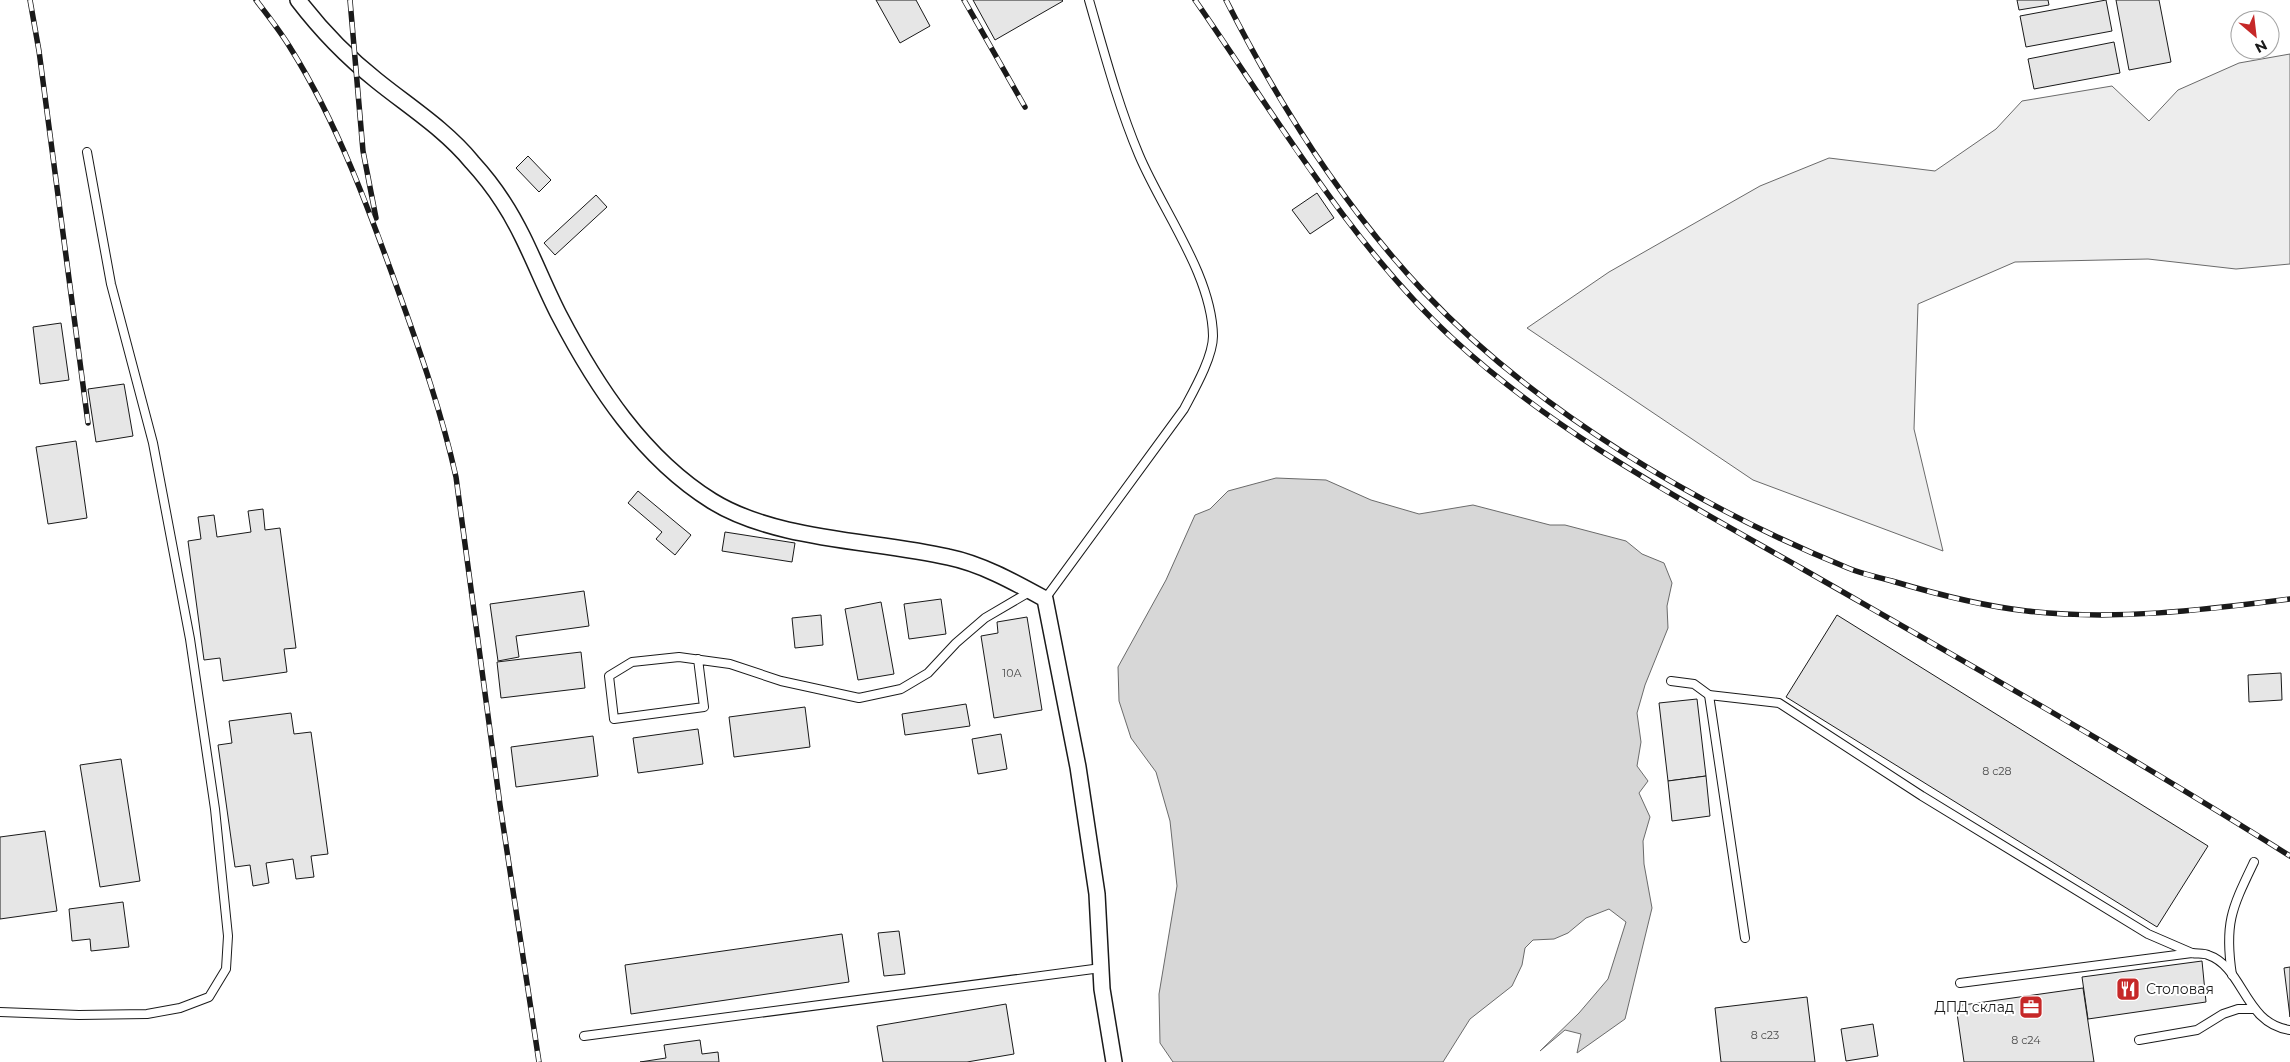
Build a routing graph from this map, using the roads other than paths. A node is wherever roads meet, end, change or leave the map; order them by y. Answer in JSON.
{"nodes":[{"id":1,"x":298,"y":0,"type":"edge"},
{"id":2,"x":1089,"y":0,"type":"edge"},
{"id":3,"x":87,"y":152,"type":"dead end"},
{"id":4,"x":1031,"y":591,"type":"junction"},
{"id":5,"x":1045,"y":599,"type":"junction"},
{"id":6,"x":698,"y":659,"type":"junction"},
{"id":7,"x":1670,"y":681,"type":"dead end"},
{"id":8,"x":1709,"y":695,"type":"junction"},
{"id":9,"x":2254,"y":862,"type":"dead end"},
{"id":10,"x":1745,"y":938,"type":"dead end"},
{"id":11,"x":2192,"y":953,"type":"junction"},
{"id":12,"x":1101,"y":968,"type":"junction"},
{"id":13,"x":2232,"y":975,"type":"junction"},
{"id":14,"x":1960,"y":983,"type":"dead end"},
{"id":15,"x":2254,"y":1009,"type":"junction"},
{"id":16,"x":0,"y":1012,"type":"edge"},
{"id":17,"x":2290,"y":1030,"type":"edge"},
{"id":18,"x":584,"y":1036,"type":"dead end"},
{"id":19,"x":2139,"y":1040,"type":"dead end"},
{"id":20,"x":1114,"y":1062,"type":"edge"}],
"edges":[{"from":1,"to":4,"type":"street"},
{"from":2,"to":5,"type":"lane"},
{"from":3,"to":16,"type":"lane"},
{"from":4,"to":5,"type":"street"},
{"from":4,"to":6,"type":"lane"},
{"from":5,"to":12,"type":"street"},
{"from":6,"to":6,"type":"lane"},
{"from":7,"to":8,"type":"lane"},
{"from":8,"to":10,"type":"lane"},
{"from":8,"to":11,"type":"lane"},
{"from":9,"to":13,"type":"lane"},
{"from":11,"to":13,"type":"lane"},
{"from":11,"to":14,"type":"lane"},
{"from":12,"to":18,"type":"lane"},
{"from":12,"to":20,"type":"street"},
{"from":13,"to":15,"type":"lane"},
{"from":15,"to":17,"type":"lane"},
{"from":15,"to":19,"type":"lane"}]}
